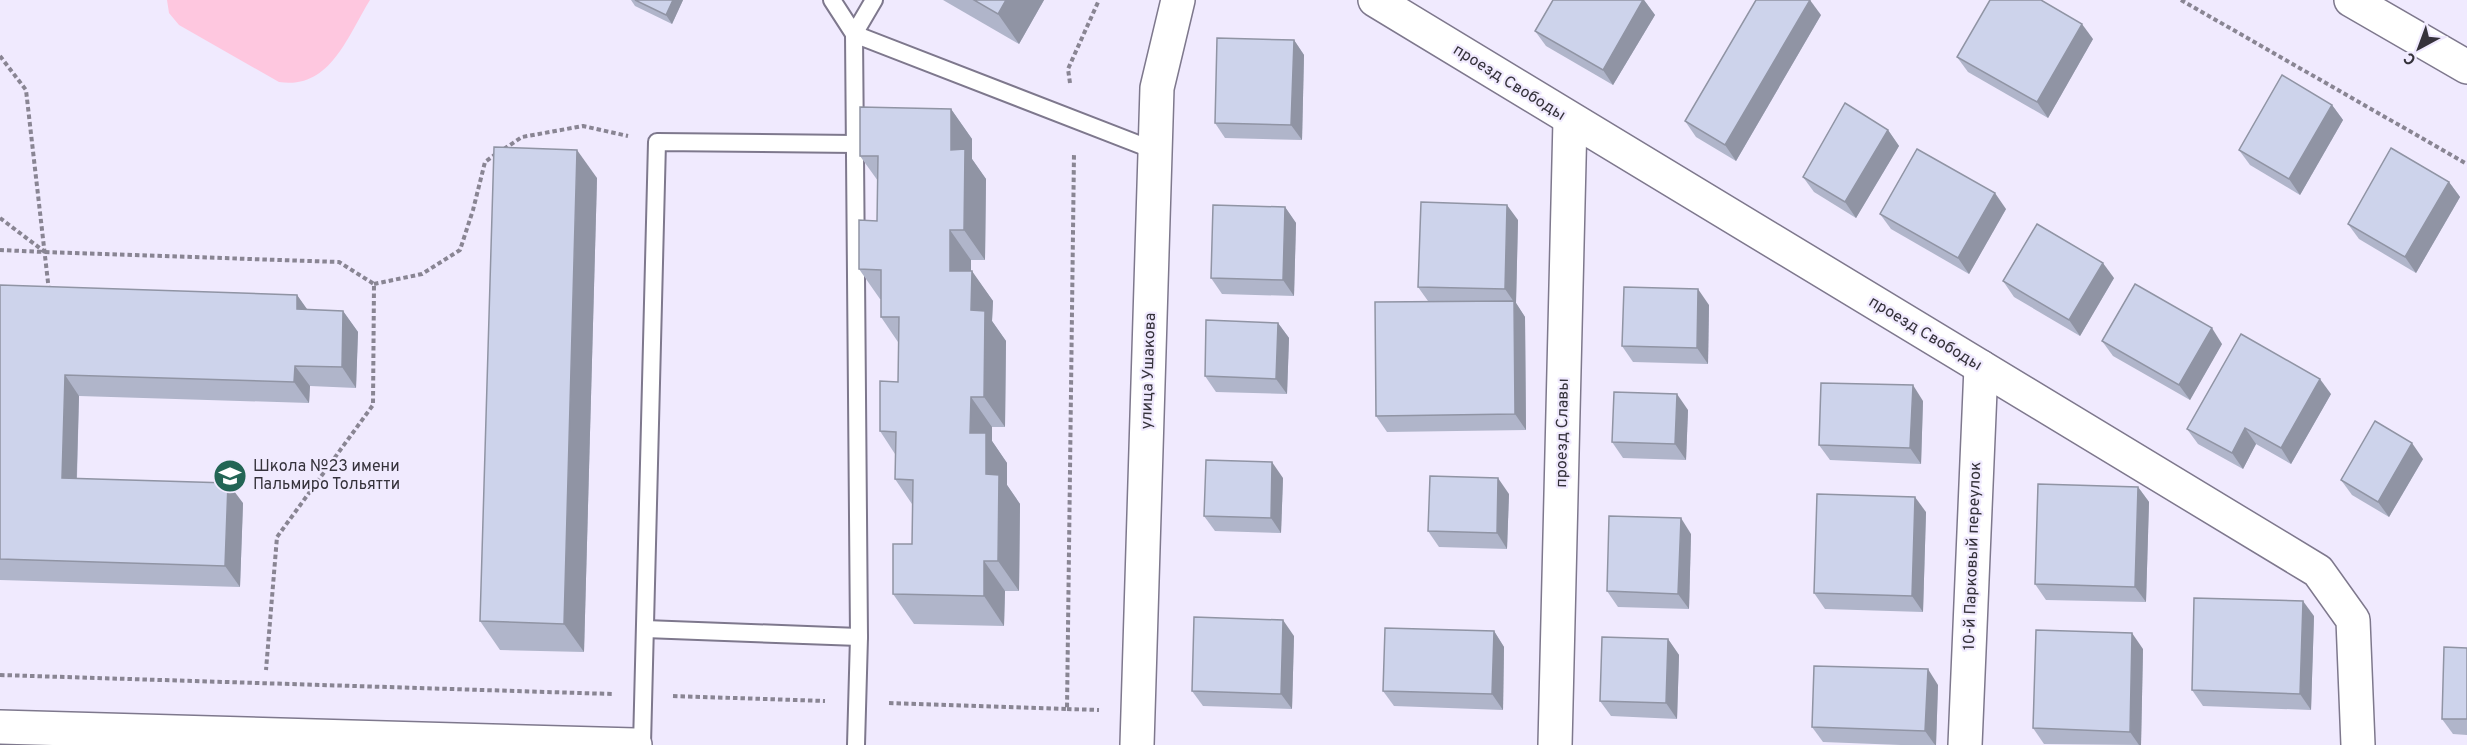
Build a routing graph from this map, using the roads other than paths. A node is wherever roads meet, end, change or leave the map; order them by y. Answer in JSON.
{"nodes":[{"id":1,"x":832,"y":0,"type":"edge"},
{"id":2,"x":874,"y":0,"type":"edge"},
{"id":3,"x":1178,"y":0,"type":"edge"},
{"id":4,"x":1375,"y":0,"type":"edge"},
{"id":5,"x":2351,"y":0,"type":"edge"},
{"id":6,"x":854,"y":34,"type":"junction"},
{"id":7,"x":2467,"y":67,"type":"edge"},
{"id":8,"x":1570,"y":120,"type":"junction"},
{"id":9,"x":855,"y":144,"type":"junction"},
{"id":10,"x":1156,"y":152,"type":"junction"},
{"id":11,"x":1980,"y":367,"type":"junction"},
{"id":12,"x":645,"y":629,"type":"junction"},
{"id":13,"x":859,"y":636,"type":"junction"},
{"id":14,"x":0,"y":727,"type":"edge"},
{"id":15,"x":295,"y":740,"type":"edge"},
{"id":16,"x":635,"y":745,"type":"edge"},
{"id":17,"x":642,"y":745,"type":"edge"},
{"id":18,"x":856,"y":745,"type":"edge"},
{"id":19,"x":1137,"y":745,"type":"edge"},
{"id":20,"x":1555,"y":745,"type":"edge"},
{"id":21,"x":1965,"y":745,"type":"edge"},
{"id":22,"x":2358,"y":745,"type":"edge"}],
"edges":[{"from":1,"to":6,"type":"lane"},
{"from":2,"to":6,"type":"lane"},
{"from":3,"to":10,"type":"street","name":"улица Ушакова"},
{"from":4,"to":8,"type":"street","name":"проезд Свободы"},
{"from":5,"to":7,"type":"street"},
{"from":6,"to":9,"type":"lane"},
{"from":6,"to":10,"type":"lane"},
{"from":8,"to":11,"type":"street","name":"проезд Свободы"},
{"from":8,"to":20,"type":"street","name":"проезд Славы"},
{"from":9,"to":12,"type":"lane"},
{"from":9,"to":13,"type":"lane"},
{"from":10,"to":19,"type":"street","name":"улица Ушакова"},
{"from":11,"to":21,"type":"street","name":"10-й Парковый переулок"},
{"from":11,"to":22,"type":"street","name":"проезд Свободы"},
{"from":12,"to":13,"type":"lane"},
{"from":12,"to":17,"type":"lane"},
{"from":13,"to":18,"type":"lane"},
{"from":14,"to":15,"type":"street"},
{"from":15,"to":16,"type":"street"}]}
